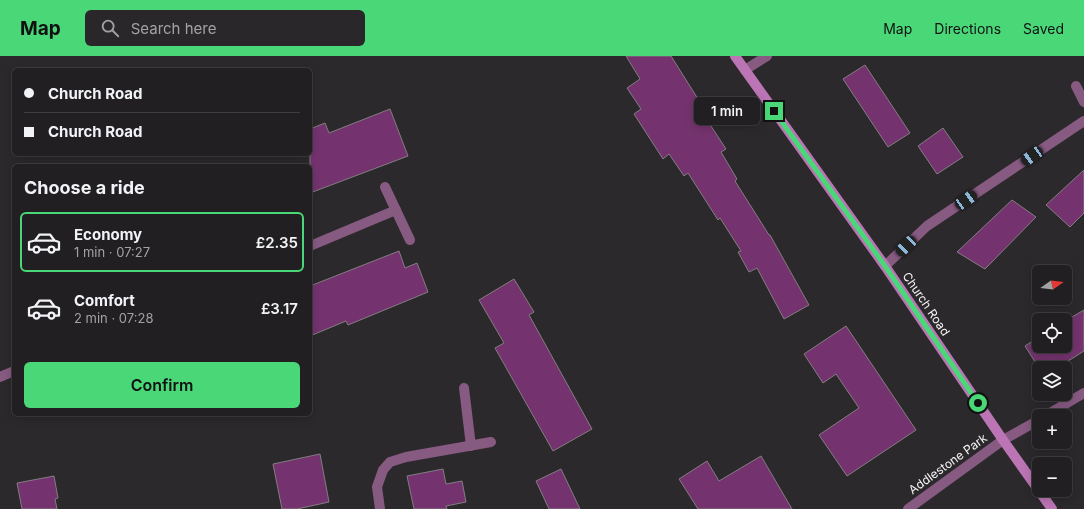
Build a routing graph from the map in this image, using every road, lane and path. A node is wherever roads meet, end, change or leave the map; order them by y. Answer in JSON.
{"nodes":[{"id":1,"x":735,"y":56,"type":"edge"},
{"id":2,"x":767,"y":56,"type":"edge"},
{"id":3,"x":745,"y":70,"type":"junction"},
{"id":4,"x":1076,"y":86,"type":"dead end"},
{"id":5,"x":1084,"y":102,"type":"edge"},
{"id":6,"x":1084,"y":122,"type":"edge"},
{"id":7,"x":385,"y":187,"type":"dead end"},
{"id":8,"x":396,"y":210,"type":"junction"},
{"id":9,"x":410,"y":240,"type":"dead end"},
{"id":10,"x":312,"y":245,"type":"edge"},
{"id":11,"x":885,"y":266,"type":"junction"},
{"id":12,"x":12,"y":372,"type":"edge"},
{"id":13,"x":0,"y":376,"type":"edge"},
{"id":14,"x":464,"y":388,"type":"dead end"},
{"id":15,"x":1084,"y":393,"type":"edge"},
{"id":16,"x":1057,"y":409,"type":"edge"},
{"id":17,"x":1032,"y":424,"type":"edge"},
{"id":18,"x":1003,"y":440,"type":"junction"},
{"id":19,"x":491,"y":442,"type":"dead end"},
{"id":20,"x":472,"y":446,"type":"junction"},
{"id":21,"x":380,"y":509,"type":"edge"},
{"id":22,"x":908,"y":509,"type":"edge"},
{"id":23,"x":1052,"y":509,"type":"edge"}],
"edges":[{"from":1,"to":3,"type":"main road","name":"Church Road"},
{"from":2,"to":3,"type":"street"},
{"from":3,"to":11,"type":"main road","name":"Church Road"},
{"from":4,"to":5,"type":"street"},
{"from":6,"to":11,"type":"street"},
{"from":7,"to":8,"type":"street"},
{"from":8,"to":9,"type":"street"},
{"from":8,"to":10,"type":"street"},
{"from":11,"to":18,"type":"main road","name":"Church Road"},
{"from":12,"to":13,"type":"street"},
{"from":14,"to":20,"type":"street"},
{"from":15,"to":16,"type":"street"},
{"from":17,"to":18,"type":"street","name":"Addlestone Park"},
{"from":18,"to":22,"type":"street","name":"Addlestone Park"},
{"from":18,"to":23,"type":"main road","name":"Church Road"},
{"from":19,"to":20,"type":"street"},
{"from":20,"to":21,"type":"street"}]}
